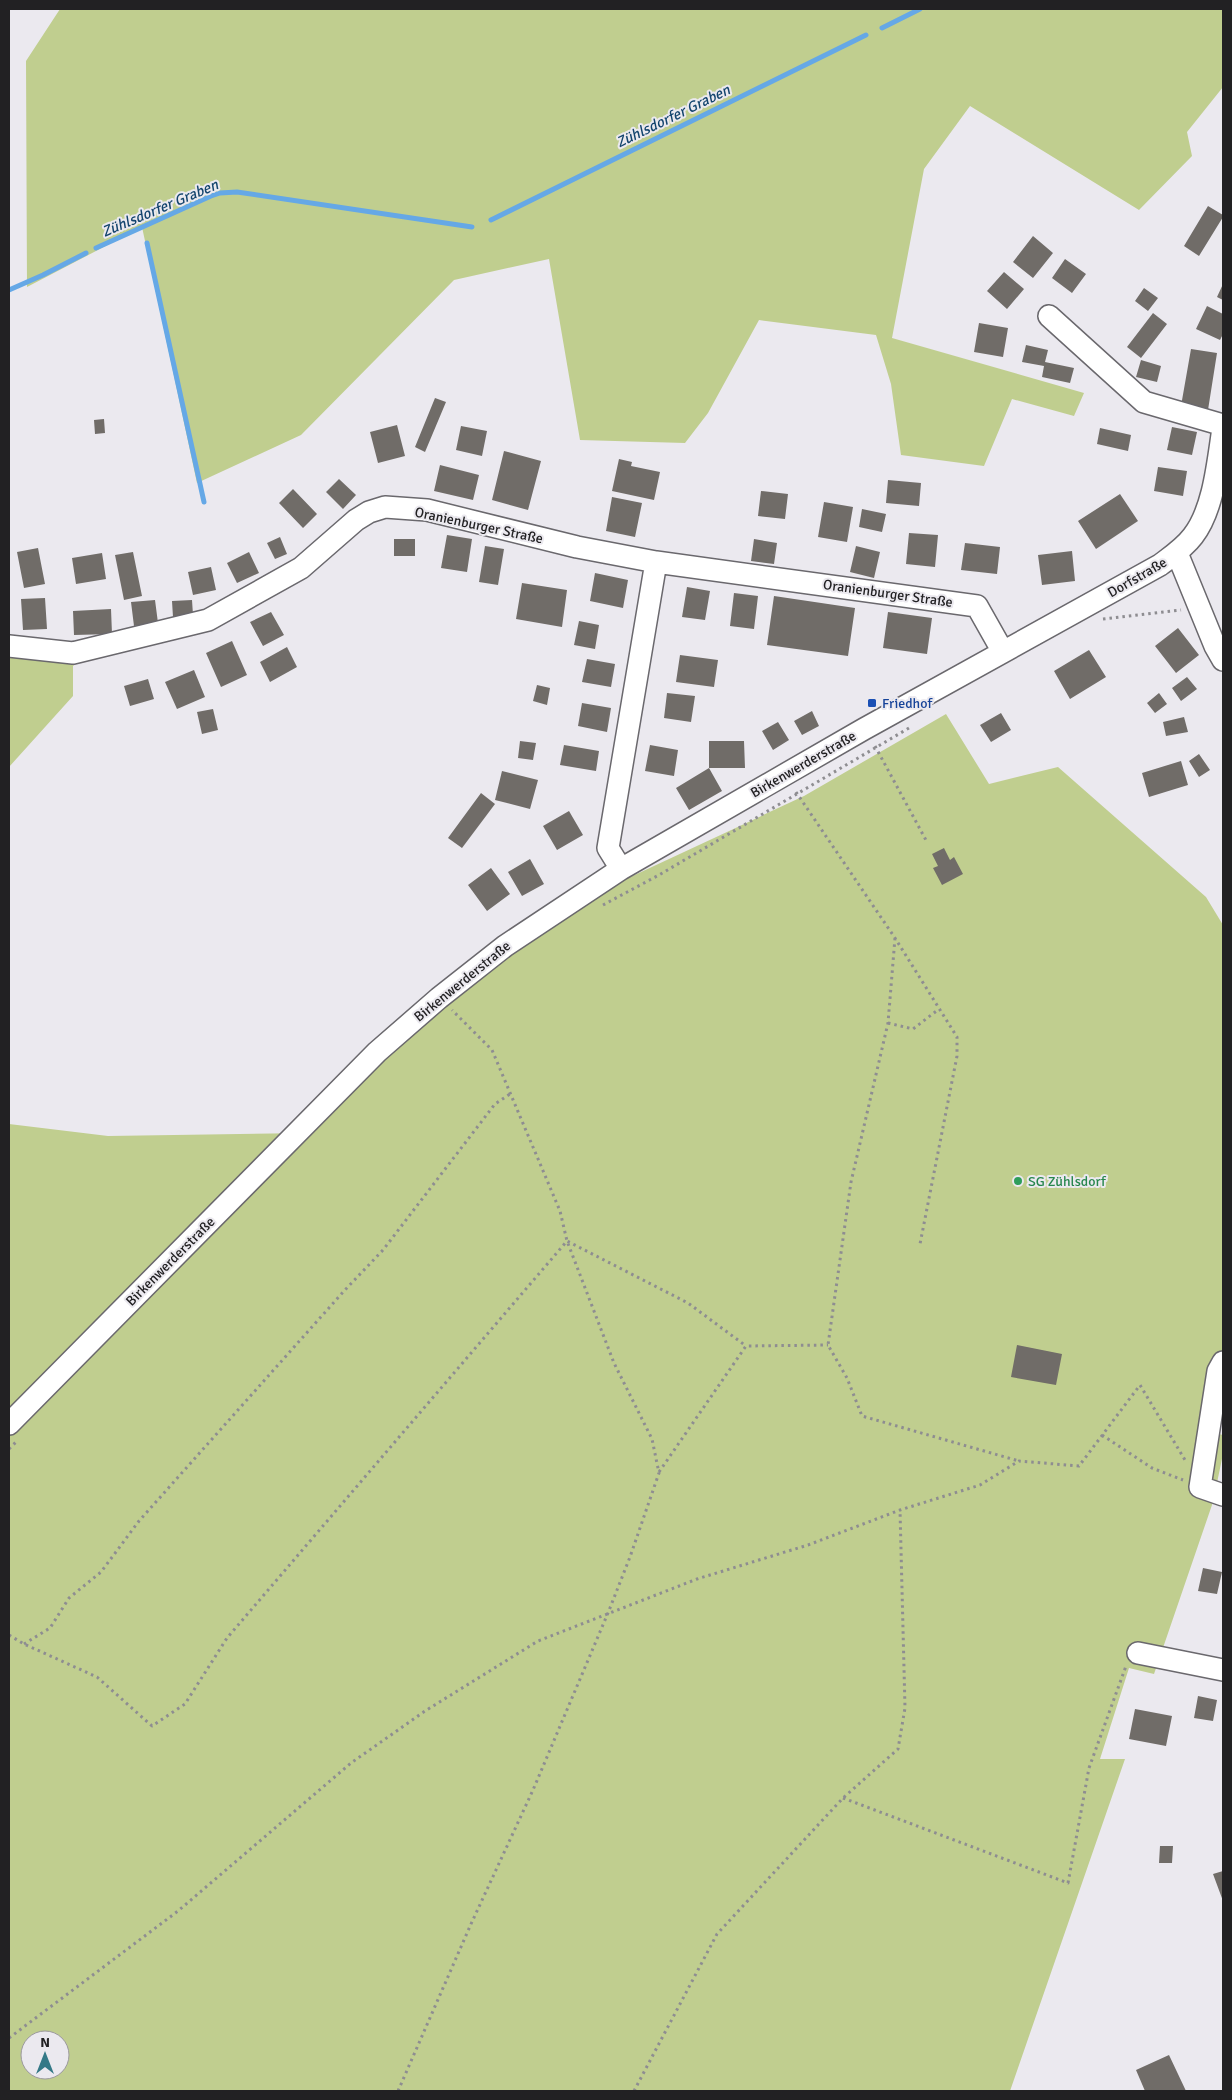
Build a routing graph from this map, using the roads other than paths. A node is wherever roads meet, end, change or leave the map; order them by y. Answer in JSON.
{"nodes":[{"id":1,"x":1049,"y":316,"type":"dead end"},
{"id":2,"x":1223,"y":427,"type":"edge"},
{"id":3,"x":1177,"y":553,"type":"junction"},
{"id":4,"x":656,"y":562,"type":"junction"},
{"id":5,"x":9,"y":646,"type":"edge"},
{"id":6,"x":1003,"y":652,"type":"junction"},
{"id":7,"x":1223,"y":660,"type":"edge"},
{"id":8,"x":621,"y":869,"type":"junction"},
{"id":9,"x":1223,"y":1362,"type":"edge"},
{"id":10,"x":16,"y":1430,"type":"edge"},
{"id":11,"x":1223,"y":1495,"type":"edge"},
{"id":12,"x":1138,"y":1652,"type":"road end"},
{"id":13,"x":1223,"y":1670,"type":"edge"}],
"edges":[{"from":1,"to":2,"type":"street"},
{"from":2,"to":3,"type":"street","name":"Dorfstraße"},
{"from":3,"to":6,"type":"street","name":"Dorfstraße"},
{"from":3,"to":7,"type":"street"},
{"from":4,"to":5,"type":"street","name":"Oranienburger Straße"},
{"from":4,"to":6,"type":"street","name":"Oranienburger Straße"},
{"from":4,"to":8,"type":"street"},
{"from":6,"to":8,"type":"street","name":"Birkenwerderstraße"},
{"from":8,"to":10,"type":"street","name":"Birkenwerderstraße"},
{"from":9,"to":11,"type":"street"},
{"from":12,"to":13,"type":"street"}]}
